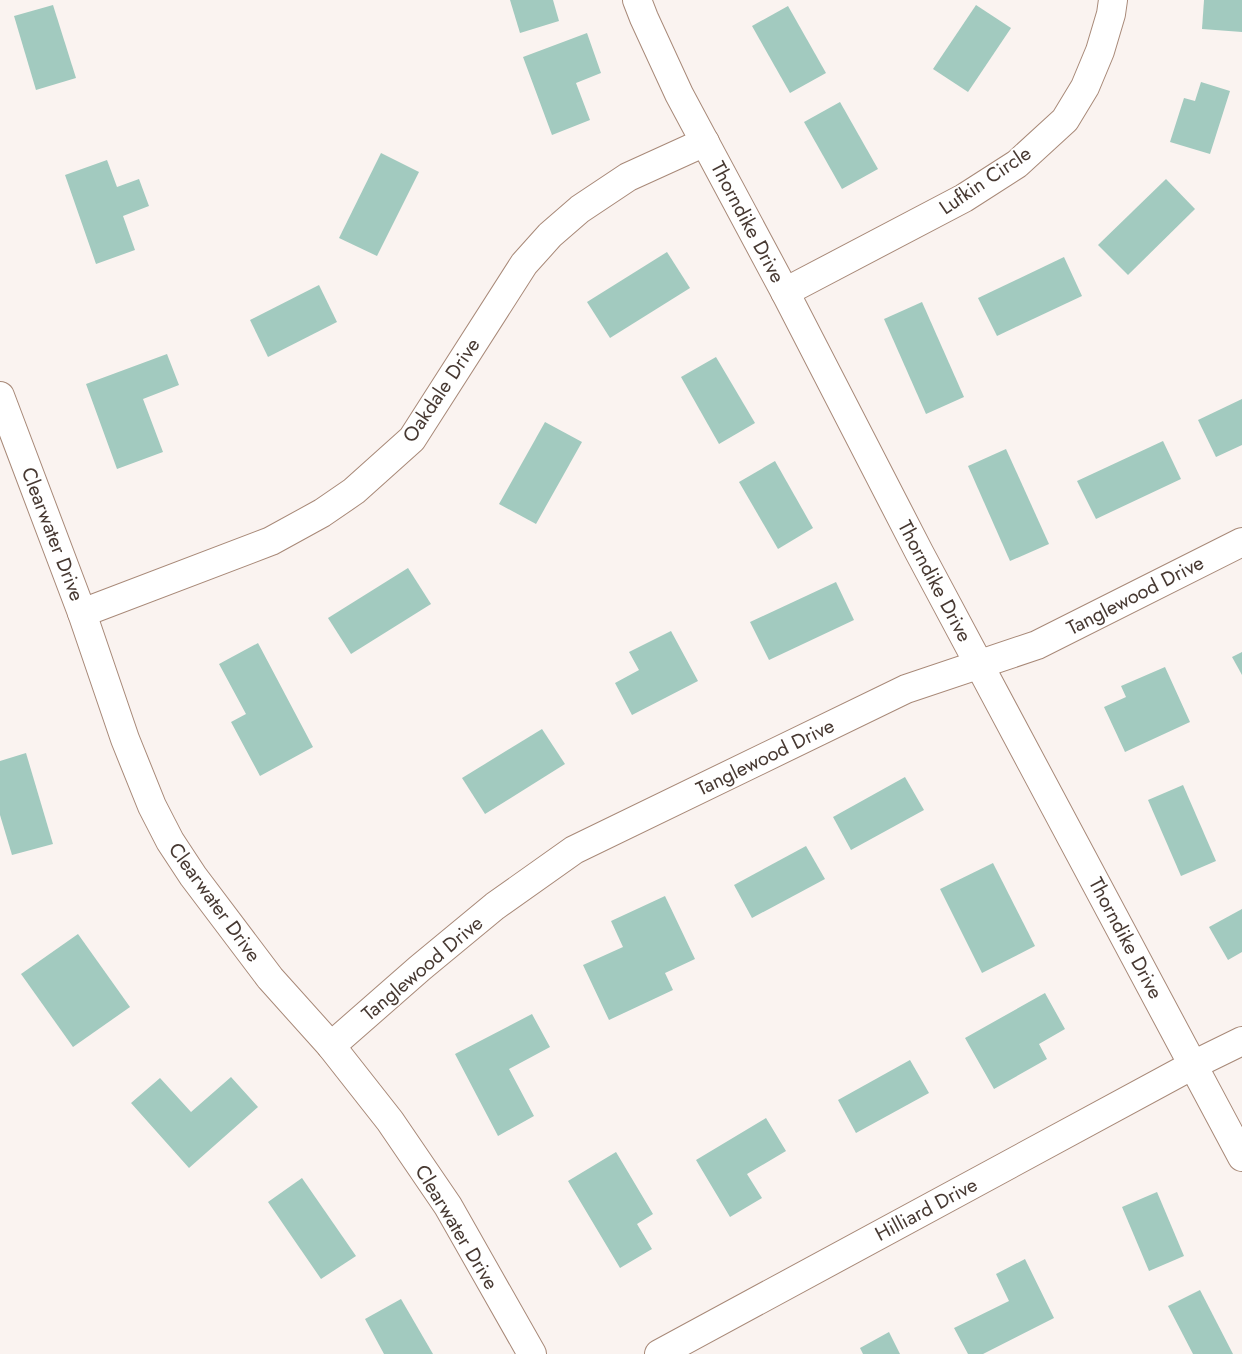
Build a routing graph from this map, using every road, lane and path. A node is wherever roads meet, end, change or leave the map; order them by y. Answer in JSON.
{"nodes":[{"id":1,"x":637,"y":0,"type":"edge"},
{"id":2,"x":1112,"y":0,"type":"edge"},
{"id":3,"x":706,"y":142,"type":"junction"},
{"id":4,"x":785,"y":292,"type":"junction"},
{"id":5,"x":0,"y":396,"type":"edge"},
{"id":6,"x":1242,"y":542,"type":"edge"},
{"id":7,"x":82,"y":613,"type":"junction"},
{"id":8,"x":979,"y":664,"type":"junction"},
{"id":9,"x":1242,"y":1041,"type":"edge"},
{"id":10,"x":331,"y":1046,"type":"junction"},
{"id":11,"x":1194,"y":1065,"type":"junction"},
{"id":12,"x":1242,"y":1157,"type":"edge"},
{"id":13,"x":532,"y":1354,"type":"edge"},
{"id":14,"x":659,"y":1354,"type":"edge"}],
"edges":[{"from":1,"to":3,"type":"street","name":"Thorndike Drive"},
{"from":2,"to":4,"type":"street","name":"Lufkin Circle"},
{"from":3,"to":4,"type":"street","name":"Thorndike Drive"},
{"from":3,"to":7,"type":"street","name":"Oakdale Drive"},
{"from":4,"to":8,"type":"street","name":"Thorndike Drive"},
{"from":5,"to":7,"type":"street","name":"Clearwater Drive"},
{"from":6,"to":8,"type":"street","name":"Tanglewood Drive"},
{"from":7,"to":10,"type":"street","name":"Clearwater Drive"},
{"from":8,"to":10,"type":"street","name":"Tanglewood Drive"},
{"from":8,"to":11,"type":"street","name":"Thorndike Drive"},
{"from":9,"to":11,"type":"street","name":"Hilliard Drive"},
{"from":10,"to":13,"type":"street","name":"Clearwater Drive"},
{"from":11,"to":12,"type":"street","name":"Thorndike Drive"},
{"from":11,"to":14,"type":"street","name":"Hilliard Drive"}]}
